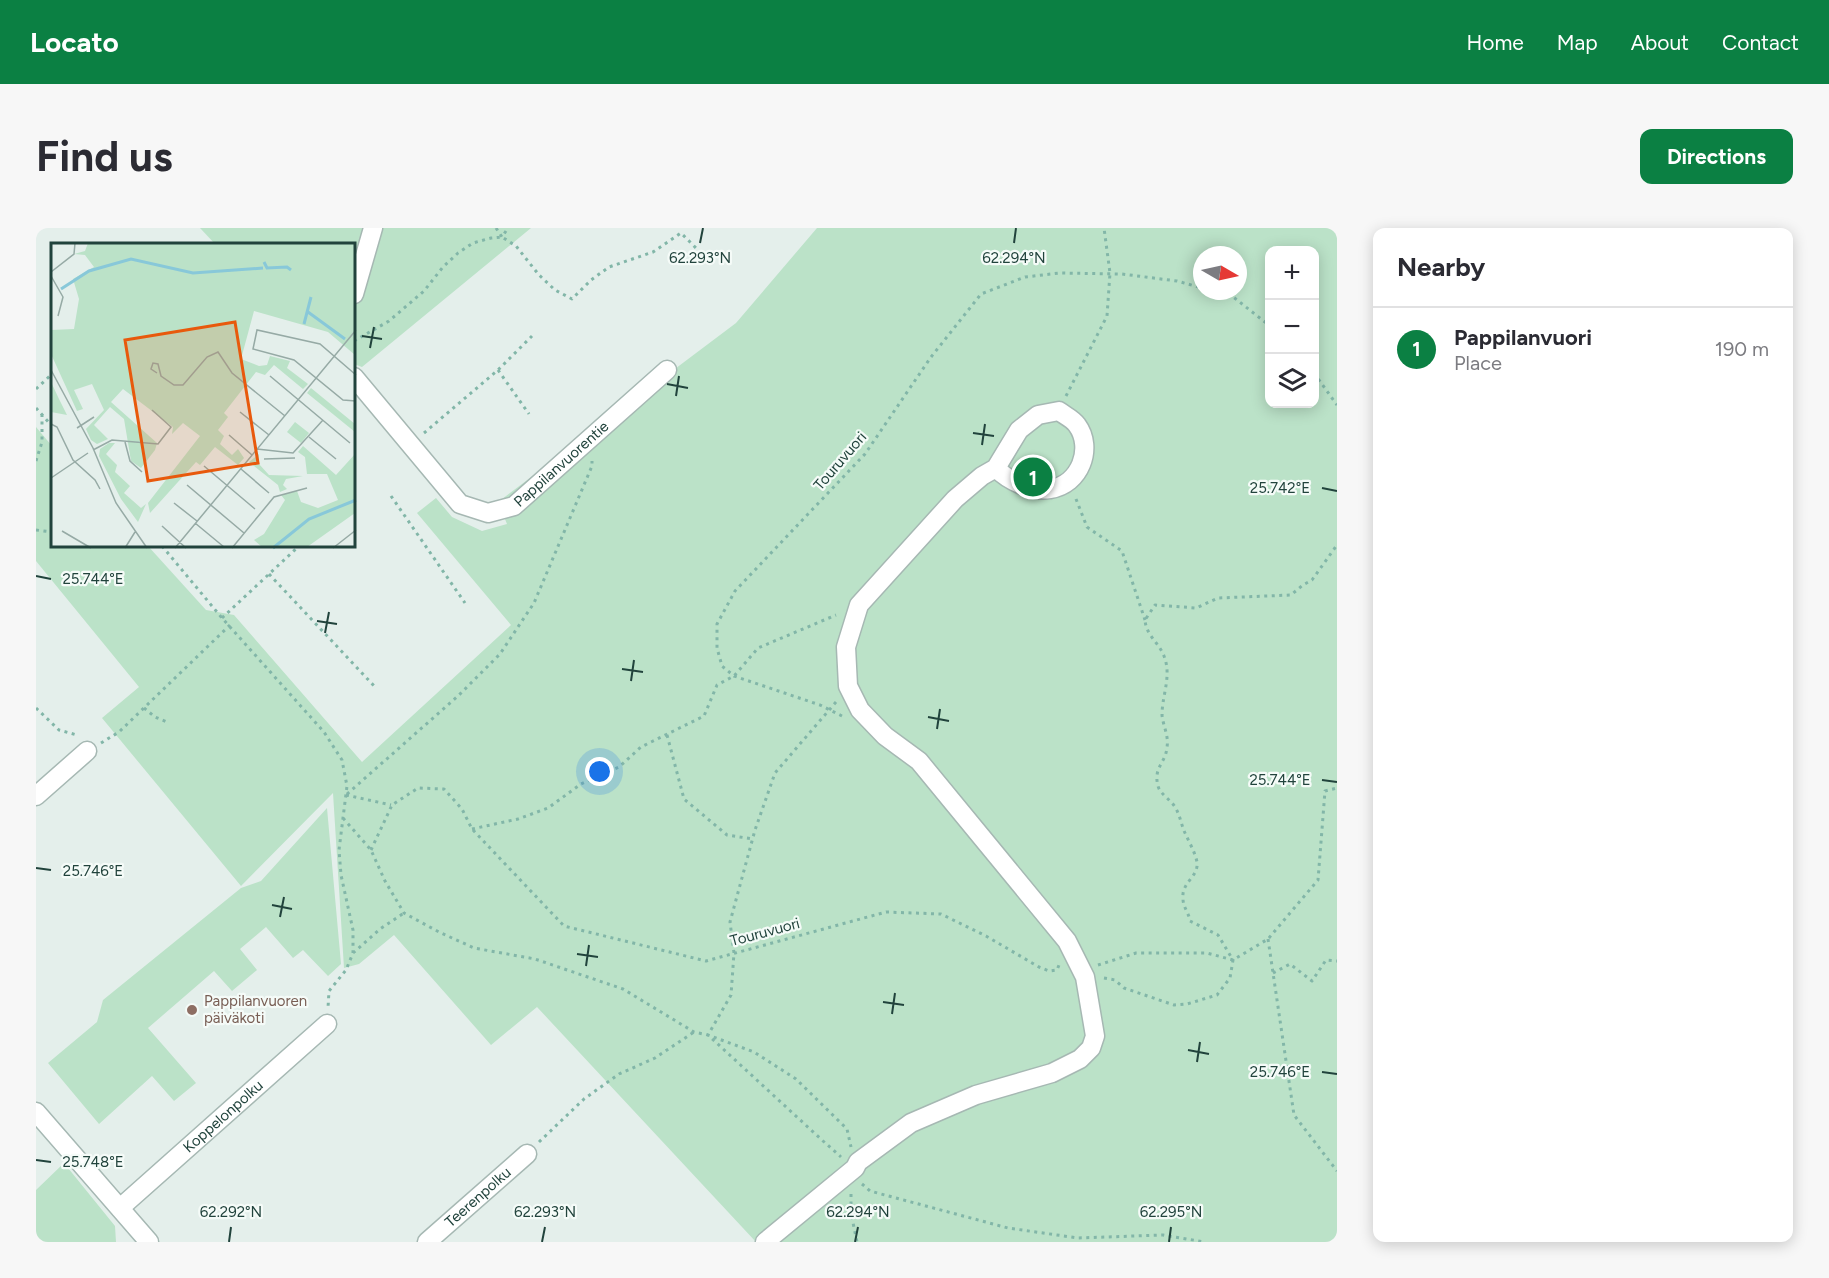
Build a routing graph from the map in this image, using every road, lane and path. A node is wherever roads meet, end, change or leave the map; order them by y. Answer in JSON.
{"nodes":[{"id":1,"x":373,"y":228,"type":"edge"},
{"id":2,"x":496,"y":228,"type":"edge"},
{"id":3,"x":508,"y":228,"type":"edge"},
{"id":4,"x":1104,"y":228,"type":"edge"},
{"id":5,"x":502,"y":237,"type":"junction"},
{"id":6,"x":708,"y":260,"type":"dead end"},
{"id":7,"x":1110,"y":273,"type":"junction"},
{"id":8,"x":1193,"y":285,"type":"edge"},
{"id":9,"x":356,"y":287,"type":"edge"},
{"id":10,"x":1237,"y":300,"type":"edge"},
{"id":11,"x":1265,"y":323,"type":"edge"},
{"id":12,"x":532,"y":336,"type":"dead end"},
{"id":13,"x":356,"y":340,"type":"edge"},
{"id":14,"x":498,"y":370,"type":"junction"},
{"id":15,"x":667,"y":370,"type":"dead end"},
{"id":16,"x":51,"y":375,"type":"edge"},
{"id":17,"x":356,"y":379,"type":"edge"},
{"id":18,"x":1319,"y":380,"type":"edge"},
{"id":19,"x":36,"y":389,"type":"edge"},
{"id":20,"x":1337,"y":405,"type":"edge"},
{"id":21,"x":36,"y":408,"type":"edge"},
{"id":22,"x":1059,"y":411,"type":"junction"},
{"id":23,"x":529,"y":414,"type":"dead end"},
{"id":24,"x":42,"y":415,"type":"junction"},
{"id":25,"x":51,"y":425,"type":"edge"},
{"id":26,"x":588,"y":440,"type":"junction"},
{"id":27,"x":412,"y":444,"type":"junction"},
{"id":28,"x":36,"y":461,"type":"edge"},
{"id":29,"x":996,"y":468,"type":"junction"},
{"id":30,"x":1069,"y":482,"type":"junction"},
{"id":31,"x":392,"y":496,"type":"dead end"},
{"id":32,"x":36,"y":530,"type":"edge"},
{"id":33,"x":51,"y":532,"type":"edge"},
{"id":34,"x":1337,"y":545,"type":"edge"},
{"id":35,"x":164,"y":548,"type":"edge"},
{"id":36,"x":297,"y":548,"type":"edge"},
{"id":37,"x":269,"y":574,"type":"junction"},
{"id":38,"x":465,"y":603,"type":"dead end"},
{"id":39,"x":859,"y":605,"type":"junction"},
{"id":40,"x":222,"y":618,"type":"junction"},
{"id":41,"x":1145,"y":620,"type":"junction"},
{"id":42,"x":230,"y":625,"type":"junction"},
{"id":43,"x":734,"y":676,"type":"junction"},
{"id":44,"x":376,"y":688,"type":"dead end"},
{"id":45,"x":36,"y":708,"type":"edge"},
{"id":46,"x":144,"y":708,"type":"junction"},
{"id":47,"x":830,"y":710,"type":"junction"},
{"id":48,"x":166,"y":722,"type":"dead end"},
{"id":49,"x":849,"y":722,"type":"dead end"},
{"id":50,"x":667,"y":735,"type":"junction"},
{"id":51,"x":90,"y":742,"type":"junction"},
{"id":52,"x":1337,"y":788,"type":"edge"},
{"id":53,"x":346,"y":795,"type":"junction"},
{"id":54,"x":36,"y":796,"type":"edge"},
{"id":55,"x":392,"y":805,"type":"junction"},
{"id":56,"x":343,"y":818,"type":"junction"},
{"id":57,"x":472,"y":829,"type":"junction"},
{"id":58,"x":753,"y":839,"type":"junction"},
{"id":59,"x":371,"y":850,"type":"junction"},
{"id":60,"x":404,"y":913,"type":"junction"},
{"id":61,"x":1268,"y":939,"type":"junction"},
{"id":62,"x":734,"y":953,"type":"junction"},
{"id":63,"x":353,"y":954,"type":"junction"},
{"id":64,"x":1233,"y":960,"type":"junction"},
{"id":65,"x":1060,"y":961,"type":"dead end"},
{"id":66,"x":1337,"y":961,"type":"edge"},
{"id":67,"x":1273,"y":974,"type":"junction"},
{"id":68,"x":1085,"y":979,"type":"junction"},
{"id":69,"x":327,"y":1024,"type":"joint"},
{"id":70,"x":694,"y":1032,"type":"junction"},
{"id":71,"x":708,"y":1035,"type":"junction"},
{"id":72,"x":36,"y":1112,"type":"edge"},
{"id":73,"x":527,"y":1154,"type":"joint"},
{"id":74,"x":857,"y":1165,"type":"junction"},
{"id":75,"x":1337,"y":1171,"type":"edge"},
{"id":76,"x":120,"y":1208,"type":"junction"},
{"id":77,"x":1128,"y":1237,"type":"junction"},
{"id":78,"x":149,"y":1242,"type":"edge"},
{"id":79,"x":428,"y":1242,"type":"edge"},
{"id":80,"x":765,"y":1242,"type":"edge"},
{"id":81,"x":857,"y":1242,"type":"edge"},
{"id":82,"x":1124,"y":1242,"type":"edge"},
{"id":83,"x":1205,"y":1242,"type":"edge"}],
"edges":[{"from":1,"to":9,"type":"street"},
{"from":2,"to":5,"type":"path"},
{"from":3,"to":5,"type":"path"},
{"from":4,"to":7,"type":"path"},
{"from":5,"to":6,"type":"path"},
{"from":5,"to":13,"type":"path"},
{"from":7,"to":8,"type":"path","name":"Touruvuori"},
{"from":7,"to":22,"type":"path"},
{"from":7,"to":43,"type":"path","name":"Touruvuori"},
{"from":10,"to":11,"type":"path"},
{"from":12,"to":14,"type":"path"},
{"from":14,"to":23,"type":"path"},
{"from":14,"to":27,"type":"path"},
{"from":15,"to":26,"type":"street","name":"Pappilanvuorentie"},
{"from":16,"to":19,"type":"path"},
{"from":17,"to":27,"type":"street","name":"Pappilanvuorentie"},
{"from":18,"to":20,"type":"path"},
{"from":21,"to":24,"type":"path"},
{"from":22,"to":29,"type":"street"},
{"from":22,"to":30,"type":"street"},
{"from":24,"to":25,"type":"path"},
{"from":24,"to":28,"type":"path"},
{"from":26,"to":27,"type":"street","name":"Pappilanvuorentie"},
{"from":26,"to":53,"type":"path"},
{"from":29,"to":30,"type":"street"},
{"from":29,"to":39,"type":"street"},
{"from":30,"to":41,"type":"path"},
{"from":31,"to":38,"type":"path"},
{"from":32,"to":33,"type":"path"},
{"from":34,"to":41,"type":"path"},
{"from":35,"to":40,"type":"path"},
{"from":36,"to":37,"type":"path"},
{"from":37,"to":40,"type":"path"},
{"from":37,"to":44,"type":"path"},
{"from":39,"to":43,"type":"path"},
{"from":39,"to":68,"type":"street"},
{"from":40,"to":42,"type":"path"},
{"from":41,"to":64,"type":"path"},
{"from":42,"to":46,"type":"path"},
{"from":42,"to":53,"type":"path"},
{"from":43,"to":47,"type":"path"},
{"from":43,"to":50,"type":"path"},
{"from":45,"to":51,"type":"path"},
{"from":46,"to":48,"type":"path"},
{"from":46,"to":51,"type":"path"},
{"from":47,"to":49,"type":"path"},
{"from":47,"to":58,"type":"path"},
{"from":50,"to":57,"type":"path"},
{"from":50,"to":58,"type":"path"},
{"from":51,"to":54,"type":"street"},
{"from":52,"to":61,"type":"path"},
{"from":53,"to":55,"type":"path"},
{"from":53,"to":56,"type":"path"},
{"from":55,"to":57,"type":"path","name":"Touruvuori"},
{"from":55,"to":59,"type":"path","name":"Touruvuori"},
{"from":56,"to":59,"type":"path"},
{"from":56,"to":63,"type":"path"},
{"from":57,"to":62,"type":"path","name":"Touruvuori"},
{"from":58,"to":62,"type":"path"},
{"from":59,"to":60,"type":"path"},
{"from":60,"to":63,"type":"path"},
{"from":60,"to":70,"type":"path"},
{"from":61,"to":64,"type":"path"},
{"from":61,"to":67,"type":"path"},
{"from":62,"to":65,"type":"path","name":"Touruvuori"},
{"from":62,"to":71,"type":"path"},
{"from":63,"to":69,"type":"path"},
{"from":64,"to":68,"type":"path"},
{"from":64,"to":68,"type":"path"},
{"from":66,"to":67,"type":"path"},
{"from":67,"to":75,"type":"path"},
{"from":68,"to":74,"type":"street"},
{"from":69,"to":76,"type":"street","name":"Koppelonpolku"},
{"from":70,"to":71,"type":"path"},
{"from":70,"to":73,"type":"path"},
{"from":71,"to":74,"type":"path"},
{"from":71,"to":74,"type":"path"},
{"from":72,"to":76,"type":"street"},
{"from":73,"to":79,"type":"street","name":"Teerenpolku"},
{"from":74,"to":77,"type":"path"},
{"from":74,"to":80,"type":"street"},
{"from":74,"to":81,"type":"path"},
{"from":76,"to":78,"type":"street"},
{"from":77,"to":82,"type":"path"},
{"from":77,"to":83,"type":"path"}]}
